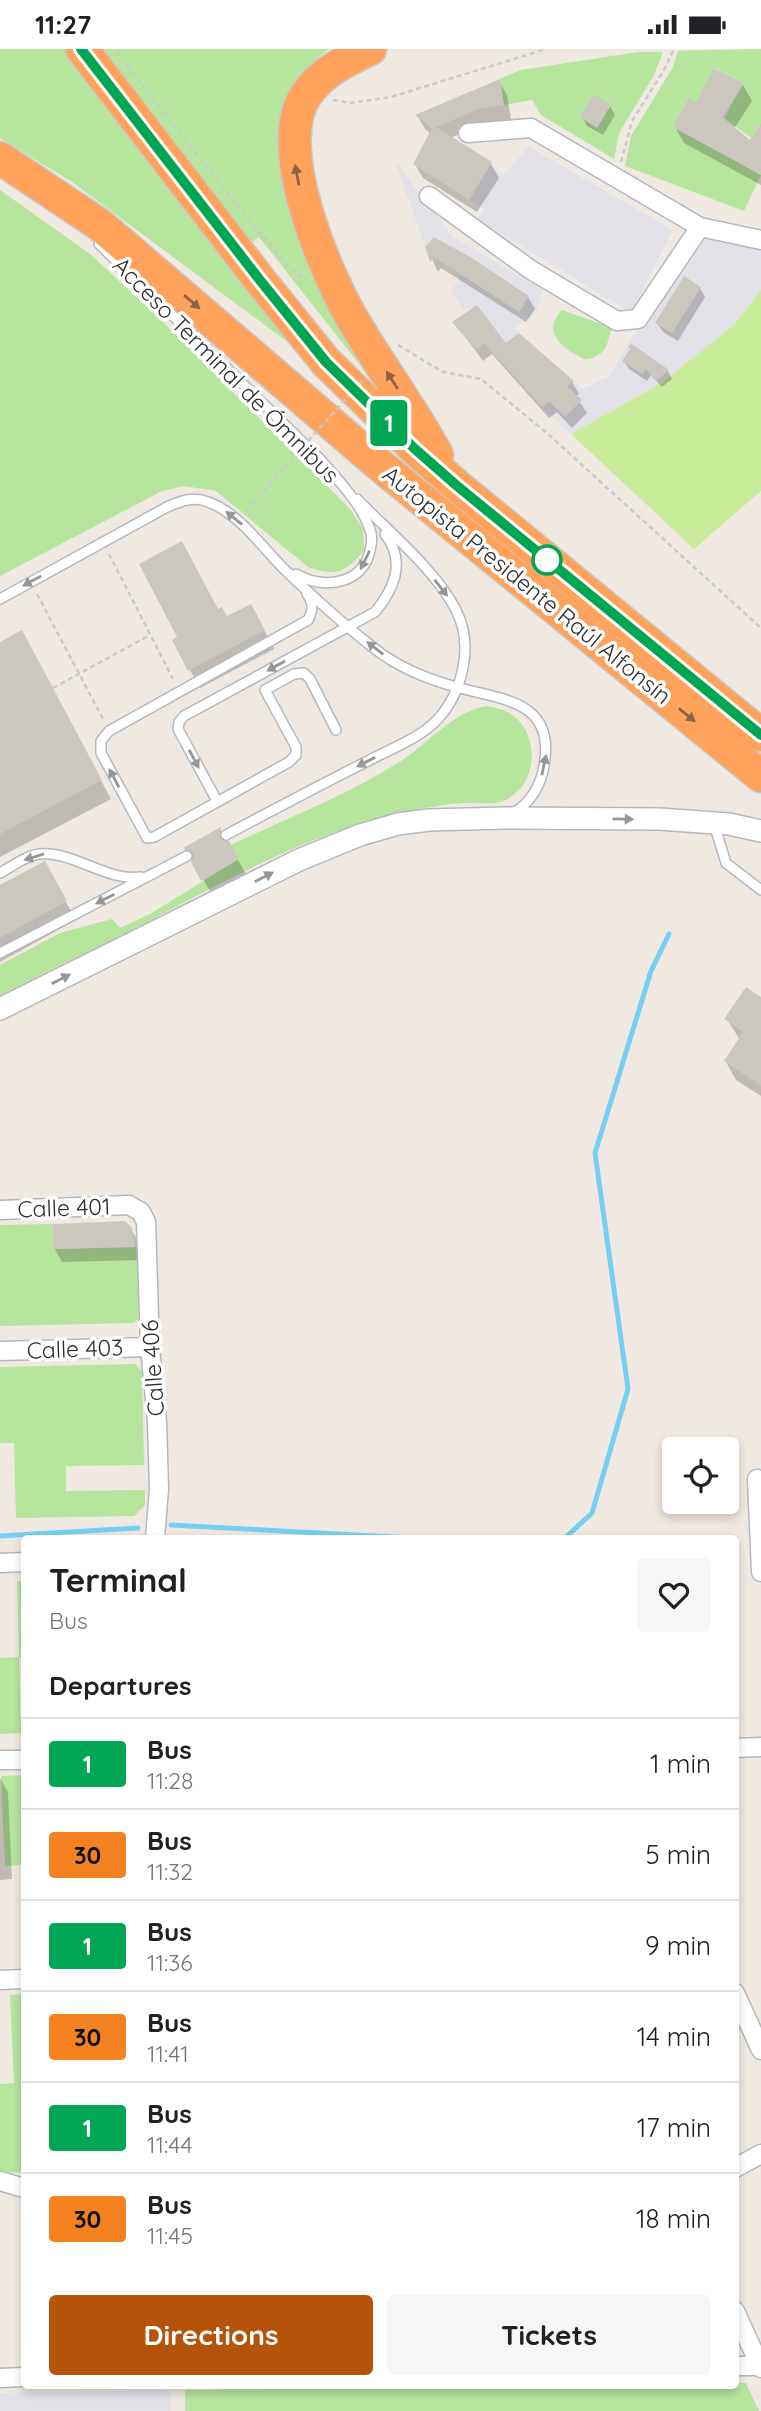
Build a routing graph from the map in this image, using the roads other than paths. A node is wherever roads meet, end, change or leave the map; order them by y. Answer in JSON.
{"nodes":[{"id":1,"x":82,"y":49,"type":"edge"},
{"id":2,"x":370,"y":49,"type":"edge"},
{"id":3,"x":468,"y":133,"type":"dead end"},
{"id":4,"x":0,"y":158,"type":"edge"},
{"id":5,"x":0,"y":169,"type":"edge"},
{"id":6,"x":42,"y":184,"type":"junction"},
{"id":7,"x":429,"y":196,"type":"dead end"},
{"id":8,"x":699,"y":227,"type":"junction"},
{"id":9,"x":85,"y":229,"type":"dead end"},
{"id":10,"x":93,"y":238,"type":"dead end"},
{"id":11,"x":761,"y":240,"type":"edge"},
{"id":12,"x":452,"y":481,"type":"junction"},
{"id":13,"x":343,"y":485,"type":"junction"},
{"id":14,"x":282,"y":566,"type":"junction"},
{"id":15,"x":298,"y":582,"type":"junction"},
{"id":16,"x":0,"y":599,"type":"edge"},
{"id":17,"x":349,"y":627,"type":"junction"},
{"id":18,"x":456,"y":687,"type":"junction"},
{"id":19,"x":336,"y":730,"type":"dead end"},
{"id":20,"x":761,"y":735,"type":"edge"},
{"id":21,"x":761,"y":776,"type":"edge"},
{"id":22,"x":217,"y":801,"type":"junction"},
{"id":23,"x":506,"y":818,"type":"junction"},
{"id":24,"x":714,"y":823,"type":"junction"},
{"id":25,"x":761,"y":831,"type":"edge"},
{"id":26,"x":226,"y":835,"type":"dead end"},
{"id":27,"x":187,"y":856,"type":"dead end"},
{"id":28,"x":0,"y":873,"type":"edge"},
{"id":29,"x":150,"y":876,"type":"junction"},
{"id":30,"x":761,"y":890,"type":"edge"},
{"id":31,"x":0,"y":953,"type":"edge"},
{"id":32,"x":0,"y":1009,"type":"edge"},
{"id":33,"x":129,"y":1205,"type":"joint"},
{"id":34,"x":0,"y":1210,"type":"edge"},
{"id":35,"x":150,"y":1347,"type":"junction"},
{"id":36,"x":0,"y":1351,"type":"edge"},
{"id":37,"x":757,"y":1479,"type":"dead end"},
{"id":38,"x":155,"y":1535,"type":"edge"},
{"id":39,"x":21,"y":1562,"type":"edge"},
{"id":40,"x":0,"y":1563,"type":"edge"},
{"id":41,"x":761,"y":1572,"type":"edge"},
{"id":42,"x":761,"y":1747,"type":"edge"},
{"id":43,"x":739,"y":1748,"type":"edge"},
{"id":44,"x":0,"y":1760,"type":"edge"},
{"id":45,"x":21,"y":1760,"type":"edge"},
{"id":46,"x":21,"y":1979,"type":"edge"},
{"id":47,"x":0,"y":1980,"type":"edge"},
{"id":48,"x":739,"y":2002,"type":"edge"},
{"id":49,"x":761,"y":2050,"type":"edge"},
{"id":50,"x":761,"y":2154,"type":"edge"},
{"id":51,"x":739,"y":2166,"type":"edge"},
{"id":52,"x":0,"y":2181,"type":"edge"},
{"id":53,"x":21,"y":2186,"type":"edge"},
{"id":54,"x":21,"y":2188,"type":"edge"},
{"id":55,"x":0,"y":2191,"type":"edge"},
{"id":56,"x":739,"y":2320,"type":"edge"},
{"id":57,"x":739,"y":2366,"type":"edge"},
{"id":58,"x":761,"y":2367,"type":"edge"},
{"id":59,"x":0,"y":2378,"type":"edge"},
{"id":60,"x":21,"y":2378,"type":"edge"}],
"edges":[{"from":1,"to":12,"type":"highway","name":"Autopista Presidente Raúl Alfonsín"},
{"from":12,"to":2,"type":"highway","one_way":true},
{"from":3,"to":8,"type":"street"},
{"from":4,"to":6,"type":"highway","name":"Autopista Presidente Raúl Alfonsín"},
{"from":5,"to":6,"type":"highway"},
{"from":6,"to":9,"type":"lane"},
{"from":6,"to":21,"type":"highway","name":"Autopista Presidente Raúl Alfonsín","one_way":true},
{"from":7,"to":8,"type":"street"},
{"from":8,"to":11,"type":"street"},
{"from":10,"to":13,"type":"lane","name":"Acceso Terminal de Ómnibus"},
{"from":12,"to":20,"type":"highway","name":"Autopista Presidente Raúl Alfonsín"},
{"from":13,"to":14,"type":"lane","name":"Acceso Terminal de Ómnibus","one_way":true},
{"from":13,"to":17,"type":"lane"},
{"from":13,"to":18,"type":"lane","one_way":true},
{"from":14,"to":15,"type":"lane"},
{"from":14,"to":16,"type":"lane","one_way":true},
{"from":15,"to":17,"type":"lane"},
{"from":22,"to":15,"type":"lane","one_way":true},
{"from":18,"to":17,"type":"lane","one_way":true},
{"from":17,"to":22,"type":"lane","one_way":true},
{"from":23,"to":18,"type":"lane","one_way":true},
{"from":18,"to":26,"type":"lane","one_way":true},
{"from":19,"to":22,"type":"lane"},
{"from":23,"to":24,"type":"street","one_way":true},
{"from":32,"to":23,"type":"street","one_way":true},
{"from":24,"to":25,"type":"street"},
{"from":24,"to":30,"type":"lane"},
{"from":27,"to":29,"type":"lane"},
{"from":29,"to":28,"type":"lane","one_way":true},
{"from":29,"to":31,"type":"lane","one_way":true},
{"from":33,"to":34,"type":"street","name":"Calle 401"},
{"from":33,"to":35,"type":"street","name":"Calle 406"},
{"from":35,"to":36,"type":"street","name":"Calle 403"},
{"from":35,"to":38,"type":"street","name":"Calle 406"},
{"from":37,"to":41,"type":"street"},
{"from":39,"to":40,"type":"street"},
{"from":42,"to":43,"type":"street"},
{"from":44,"to":45,"type":"street"},
{"from":46,"to":47,"type":"street"},
{"from":48,"to":49,"type":"street"},
{"from":50,"to":51,"type":"street"},
{"from":52,"to":53,"type":"street"},
{"from":54,"to":55,"type":"street"},
{"from":56,"to":58,"type":"street"},
{"from":57,"to":58,"type":"street"},
{"from":59,"to":60,"type":"street"}]}
